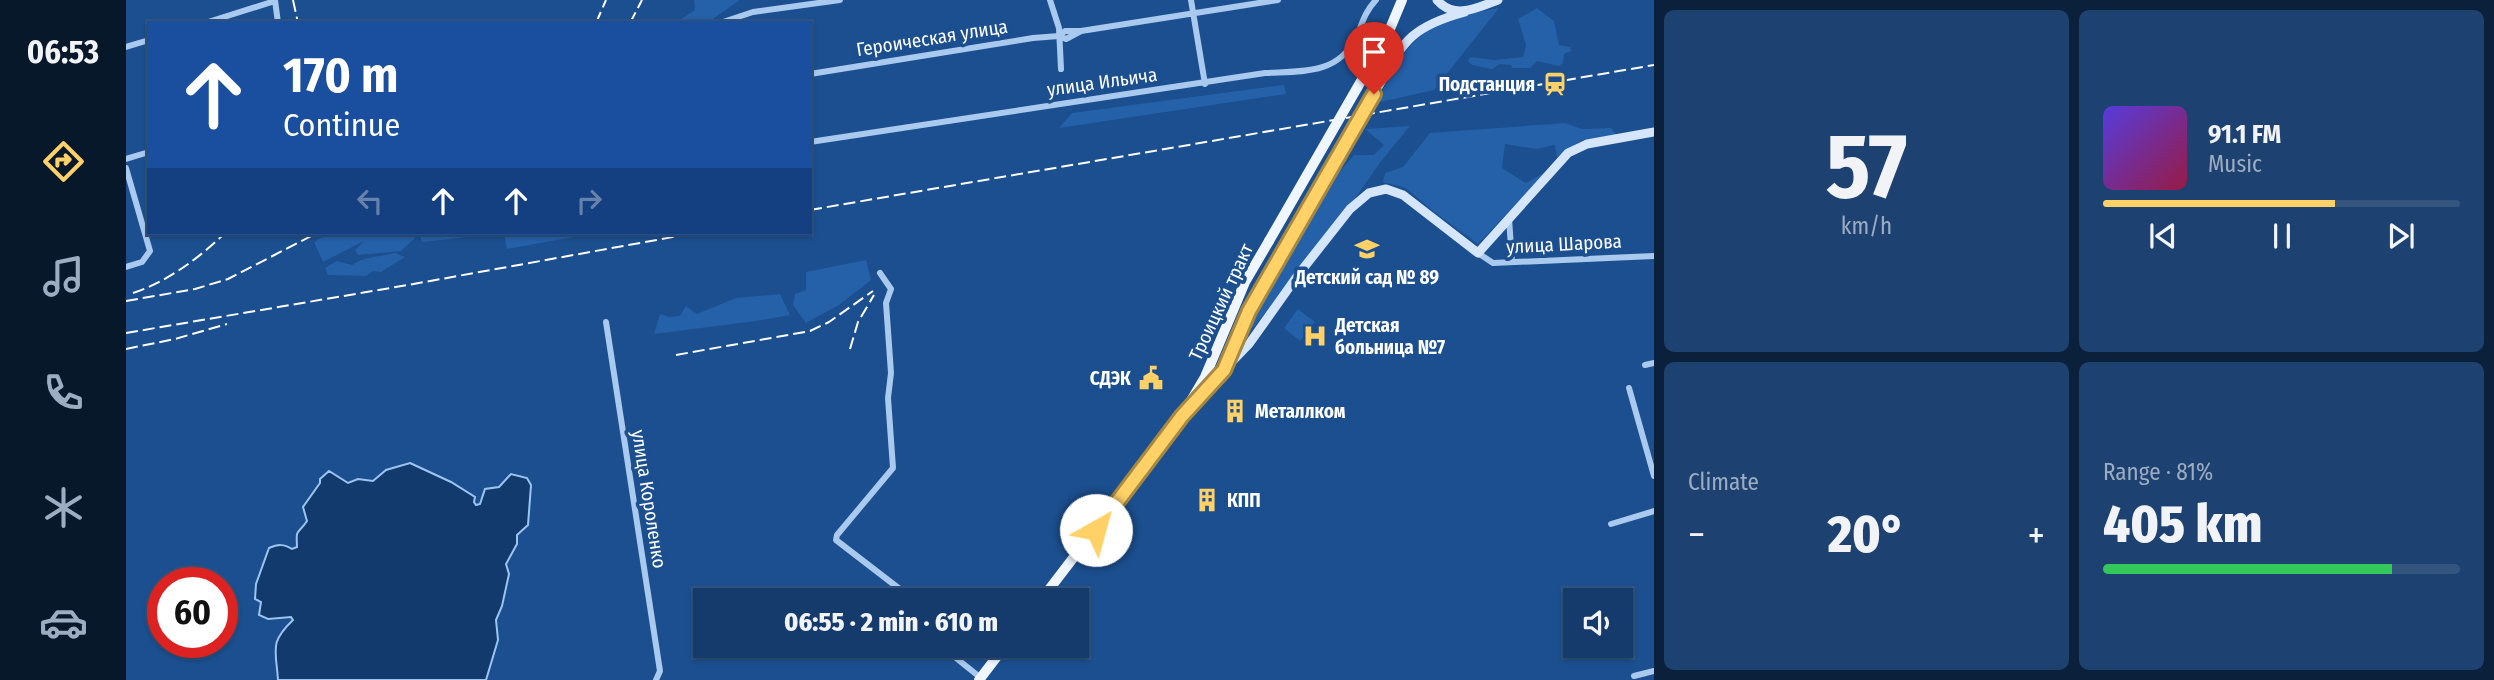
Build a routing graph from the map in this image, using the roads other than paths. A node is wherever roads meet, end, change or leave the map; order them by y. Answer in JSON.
{"nodes":[{"id":1,"x":840,"y":0,"type":"edge"},
{"id":2,"x":1050,"y":0,"type":"edge"},
{"id":3,"x":1191,"y":0,"type":"edge"},
{"id":4,"x":1278,"y":0,"type":"edge"},
{"id":5,"x":1376,"y":0,"type":"edge"},
{"id":6,"x":1402,"y":0,"type":"edge"},
{"id":7,"x":1437,"y":0,"type":"edge"},
{"id":8,"x":1498,"y":0,"type":"edge"},
{"id":9,"x":275,"y":1,"type":"edge"},
{"id":10,"x":1465,"y":12,"type":"junction"},
{"id":11,"x":1193,"y":14,"type":"junction"},
{"id":12,"x":211,"y":21,"type":"edge"},
{"id":13,"x":278,"y":21,"type":"edge"},
{"id":14,"x":726,"y":21,"type":"edge"},
{"id":15,"x":1059,"y":36,"type":"junction"},
{"id":16,"x":147,"y":41,"type":"edge"},
{"id":17,"x":126,"y":47,"type":"edge"},
{"id":18,"x":1061,"y":69,"type":"dead end"},
{"id":19,"x":812,"y":74,"type":"edge"},
{"id":20,"x":1205,"y":83,"type":"junction"},
{"id":21,"x":1654,"y":132,"type":"edge"},
{"id":22,"x":812,"y":142,"type":"edge"},
{"id":23,"x":147,"y":153,"type":"edge"},
{"id":24,"x":126,"y":159,"type":"edge"},
{"id":25,"x":126,"y":168,"type":"edge"},
{"id":26,"x":1509,"y":218,"type":"junction"},
{"id":27,"x":1478,"y":253,"type":"junction"},
{"id":28,"x":1654,"y":256,"type":"edge"},
{"id":29,"x":1512,"y":262,"type":"junction"},
{"id":30,"x":126,"y":267,"type":"edge"},
{"id":31,"x":880,"y":273,"type":"dead end"},
{"id":32,"x":606,"y":322,"type":"dead end"},
{"id":33,"x":1238,"y":336,"type":"junction"},
{"id":34,"x":1249,"y":344,"type":"junction"},
{"id":35,"x":1654,"y":363,"type":"edge"},
{"id":36,"x":1645,"y":365,"type":"dead end"},
{"id":37,"x":1224,"y":370,"type":"junction"},
{"id":38,"x":1629,"y":388,"type":"dead end"},
{"id":39,"x":1182,"y":416,"type":"junction"},
{"id":40,"x":1654,"y":476,"type":"edge"},
{"id":41,"x":1654,"y":511,"type":"edge"},
{"id":42,"x":1611,"y":524,"type":"dead end"},
{"id":43,"x":898,"y":588,"type":"edge"},
{"id":44,"x":1050,"y":588,"type":"edge"},
{"id":45,"x":956,"y":658,"type":"edge"},
{"id":46,"x":996,"y":658,"type":"edge"},
{"id":47,"x":1654,"y":671,"type":"edge"},
{"id":48,"x":1634,"y":676,"type":"dead end"},
{"id":49,"x":980,"y":679,"type":"edge"},
{"id":50,"x":656,"y":680,"type":"edge"}],
"edges":[{"from":1,"to":14,"type":"street"},
{"from":2,"to":15,"type":"street"},
{"from":3,"to":11,"type":"street"},
{"from":4,"to":11,"type":"street","name":"Героическая улица"},
{"from":5,"to":20,"type":"street","name":"улица Ильича"},
{"from":6,"to":39,"type":"main road","name":"Троицкий тракт","bridge":true},
{"from":7,"to":10,"type":"street"},
{"from":8,"to":10,"type":"street"},
{"from":9,"to":12,"type":"street"},
{"from":9,"to":13,"type":"street"},
{"from":10,"to":33,"type":"street","bridge":true},
{"from":11,"to":15,"type":"street","name":"Героическая улица"},
{"from":11,"to":20,"type":"street"},
{"from":15,"to":18,"type":"street"},
{"from":15,"to":19,"type":"street","name":"Героическая улица"},
{"from":16,"to":17,"type":"street"},
{"from":20,"to":22,"type":"street","name":"улица Ильича"},
{"from":21,"to":26,"type":"street"},
{"from":23,"to":24,"type":"street"},
{"from":25,"to":30,"type":"street"},
{"from":26,"to":27,"type":"street"},
{"from":26,"to":29,"type":"street"},
{"from":27,"to":29,"type":"street","name":"улица Шарова"},
{"from":27,"to":34,"type":"street"},
{"from":28,"to":29,"type":"street","name":"улица Шарова"},
{"from":31,"to":43,"type":"street"},
{"from":32,"to":50,"type":"street","name":"улица Короленко"},
{"from":33,"to":34,"type":"street"},
{"from":33,"to":37,"type":"street"},
{"from":34,"to":37,"type":"street"},
{"from":35,"to":36,"type":"street"},
{"from":37,"to":39,"type":"street"},
{"from":38,"to":40,"type":"street"},
{"from":39,"to":44,"type":"main road","name":"Троицкий тракт"},
{"from":41,"to":42,"type":"street"},
{"from":45,"to":49,"type":"street"},
{"from":46,"to":49,"type":"main road"},
{"from":47,"to":48,"type":"street"}]}
